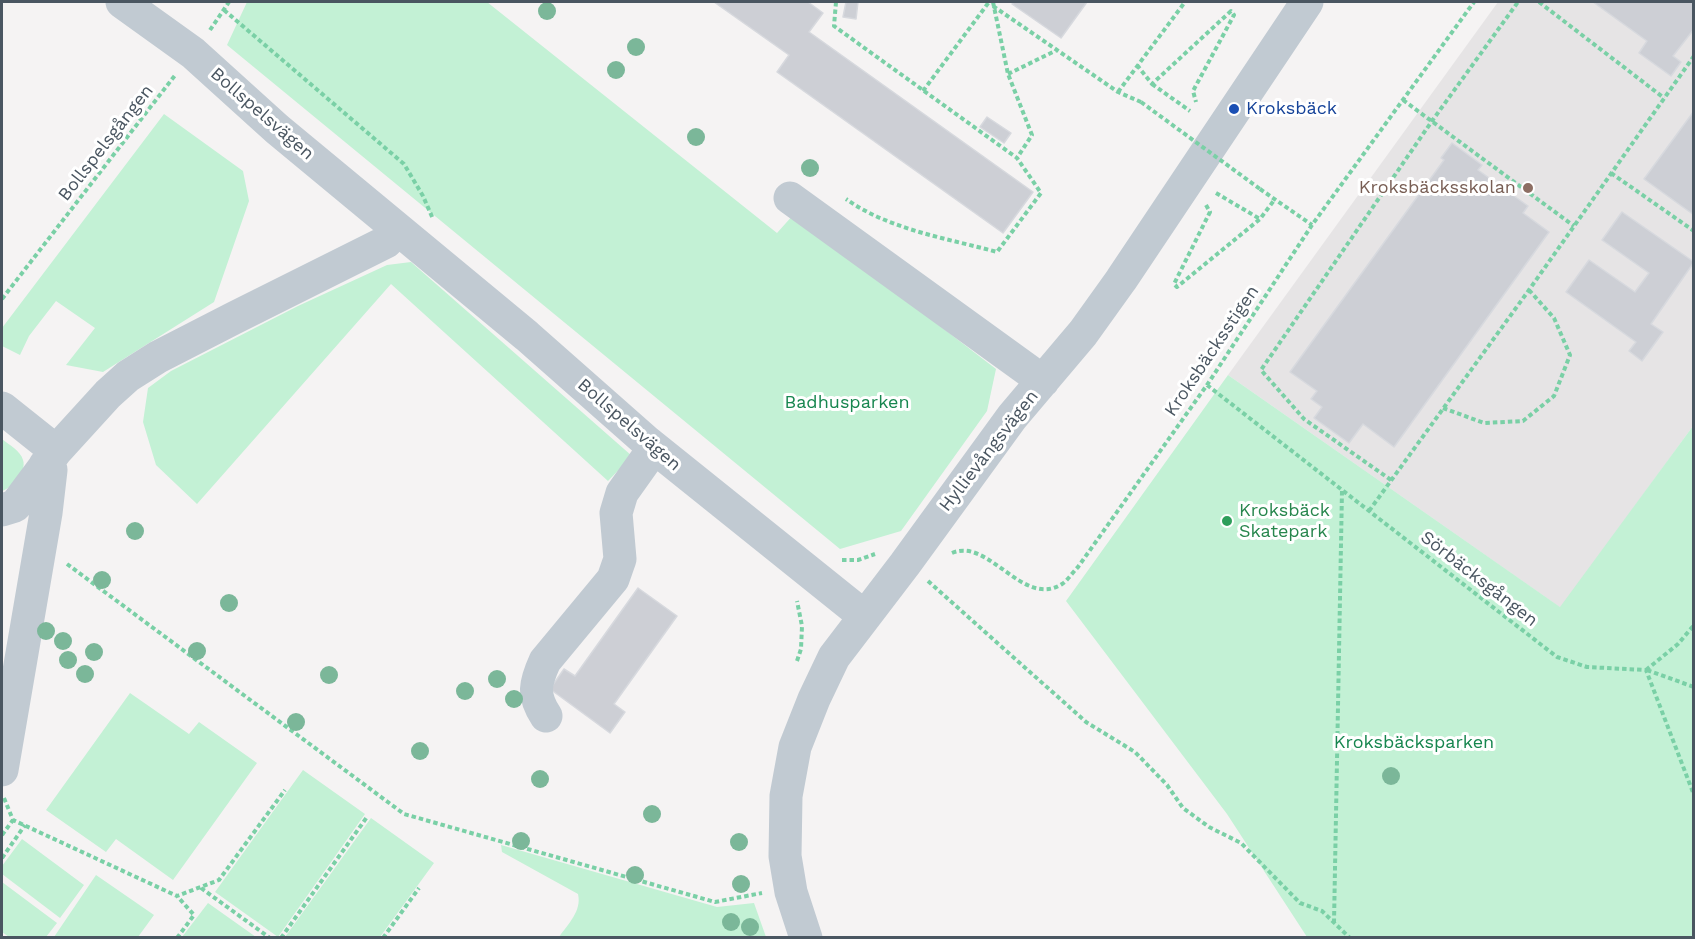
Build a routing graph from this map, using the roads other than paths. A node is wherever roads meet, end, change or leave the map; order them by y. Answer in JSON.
{"nodes":[{"id":1,"x":123,"y":2,"type":"edge"},
{"id":2,"x":1307,"y":2,"type":"edge"},
{"id":3,"x":790,"y":198,"type":"dead end"},
{"id":4,"x":398,"y":230,"type":"junction"},
{"id":5,"x":1043,"y":381,"type":"junction"},
{"id":6,"x":2,"y":408,"type":"edge"},
{"id":7,"x":654,"y":448,"type":"junction"},
{"id":8,"x":51,"y":458,"type":"junction"},
{"id":9,"x":6,"y":514,"type":"edge"},
{"id":10,"x":864,"y":616,"type":"junction"},
{"id":11,"x":546,"y":716,"type":"dead end"},
{"id":12,"x":2,"y":783,"type":"edge"},
{"id":13,"x":806,"y":938,"type":"edge"}],
"edges":[{"from":1,"to":4,"type":"street","name":"Bollspelsvägen"},
{"from":2,"to":5,"type":"street","name":"Hyllievångsvägen"},
{"from":3,"to":5,"type":"street"},
{"from":4,"to":7,"type":"street","name":"Bollspelsvägen"},
{"from":4,"to":8,"type":"street"},
{"from":5,"to":10,"type":"street","name":"Hyllievångsvägen"},
{"from":6,"to":8,"type":"street"},
{"from":7,"to":10,"type":"street","name":"Bollspelsvägen"},
{"from":7,"to":11,"type":"street"},
{"from":8,"to":9,"type":"street"},
{"from":8,"to":12,"type":"street"},
{"from":10,"to":13,"type":"street","name":"Hyllievångsvägen"}]}
